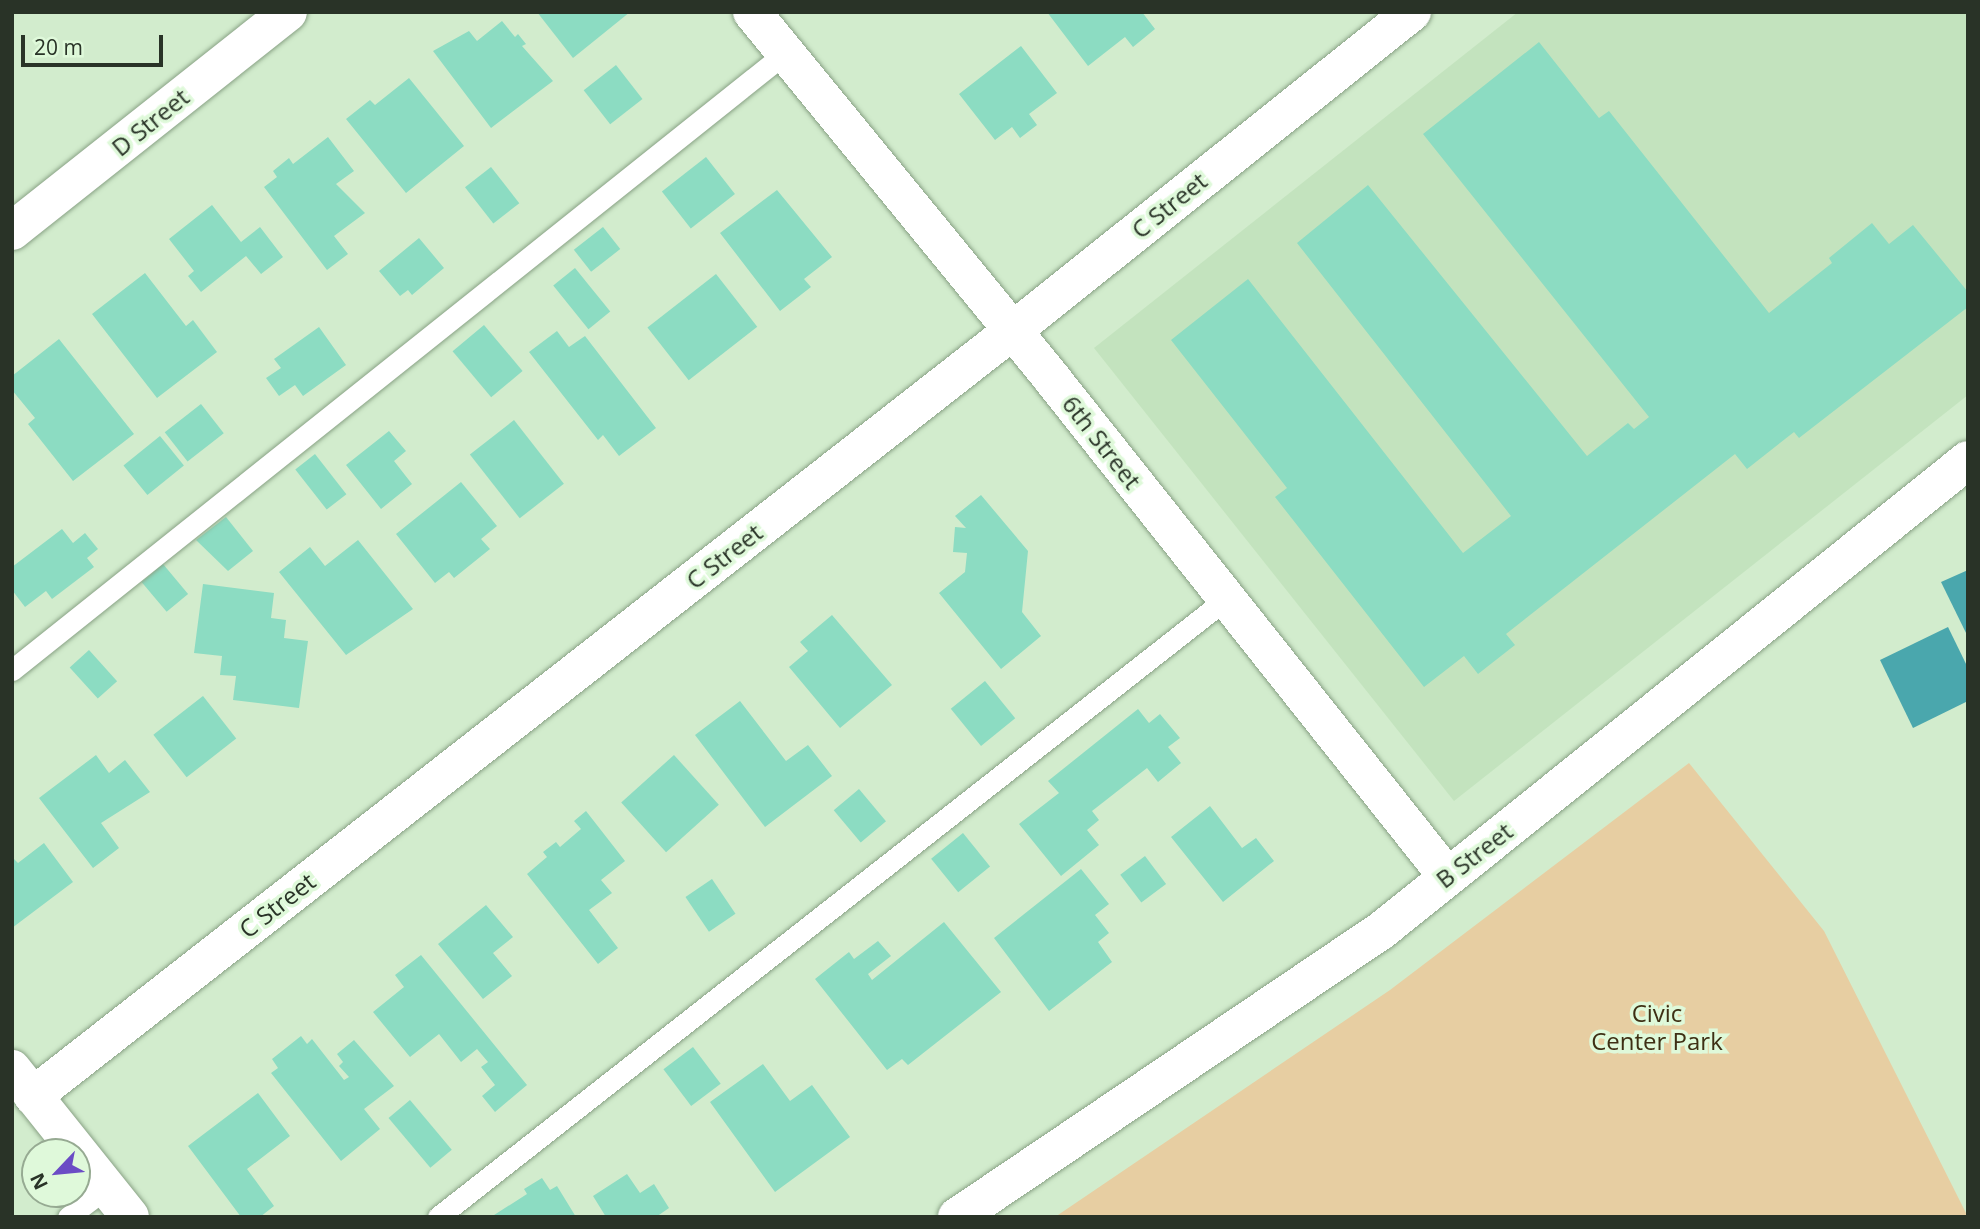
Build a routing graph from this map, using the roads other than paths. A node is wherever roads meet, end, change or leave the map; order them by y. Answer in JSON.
{"nodes":[{"id":1,"x":288,"y":12,"type":"edge"},
{"id":2,"x":752,"y":12,"type":"edge"},
{"id":3,"x":1412,"y":12,"type":"edge"},
{"id":4,"x":784,"y":54,"type":"junction"},
{"id":5,"x":12,"y":232,"type":"edge"},
{"id":6,"x":1011,"y":332,"type":"junction"},
{"id":7,"x":1968,"y":460,"type":"edge"},
{"id":8,"x":1226,"y":599,"type":"junction"},
{"id":9,"x":12,"y":670,"type":"edge"},
{"id":10,"x":1447,"y":876,"type":"junction"},
{"id":11,"x":23,"y":1083,"type":"edge"},
{"id":12,"x":118,"y":1202,"type":"edge"},
{"id":13,"x":68,"y":1217,"type":"edge"},
{"id":14,"x":438,"y":1217,"type":"edge"},
{"id":15,"x":957,"y":1217,"type":"edge"}],
"edges":[{"from":1,"to":5,"type":"street","name":"D Street"},
{"from":2,"to":4,"type":"street","name":"6th Street"},
{"from":3,"to":6,"type":"street","name":"C Street"},
{"from":4,"to":6,"type":"street","name":"6th Street"},
{"from":4,"to":9,"type":"lane"},
{"from":6,"to":8,"type":"street","name":"6th Street"},
{"from":6,"to":11,"type":"street","name":"C Street"},
{"from":7,"to":10,"type":"street","name":"B Street"},
{"from":8,"to":10,"type":"street","name":"6th Street"},
{"from":8,"to":14,"type":"lane"},
{"from":10,"to":15,"type":"street","name":"B Street"},
{"from":11,"to":12,"type":"street"},
{"from":12,"to":13,"type":"lane"}]}
